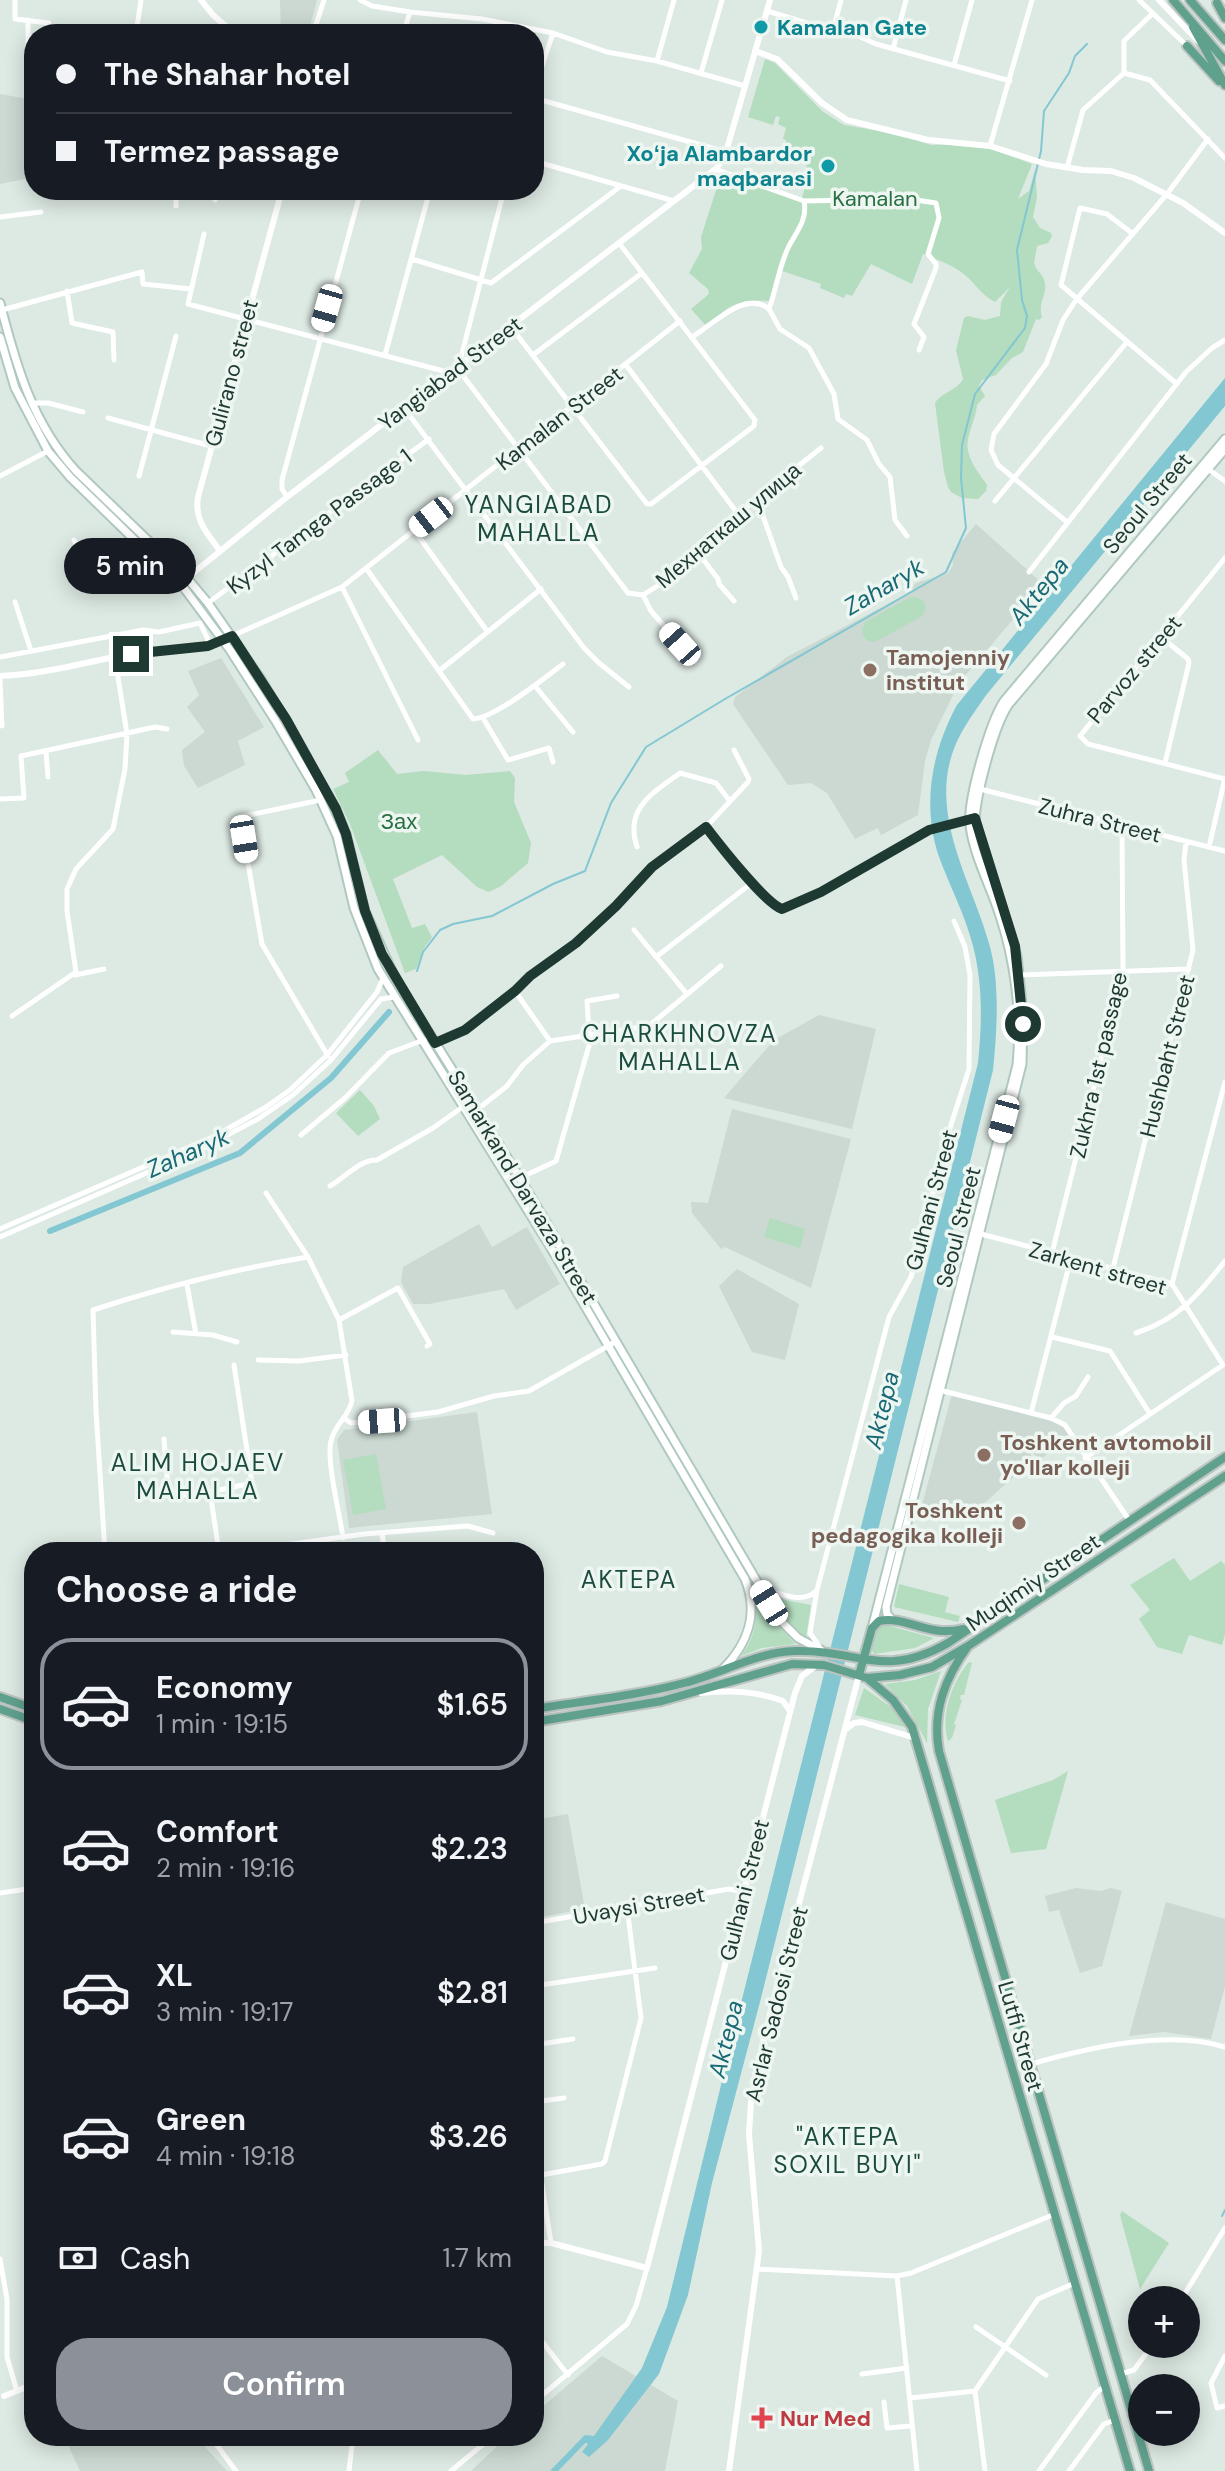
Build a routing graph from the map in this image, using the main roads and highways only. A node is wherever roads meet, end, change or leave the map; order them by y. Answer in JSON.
{"nodes":[{"id":1,"x":1173,"y":0,"type":"edge"},
{"id":2,"x":1190,"y":0,"type":"edge"},
{"id":3,"x":1216,"y":2,"type":"edge"},
{"id":4,"x":1225,"y":10,"type":"edge"},
{"id":5,"x":1188,"y":15,"type":"junction"},
{"id":6,"x":1225,"y":18,"type":"edge"},
{"id":7,"x":1225,"y":40,"type":"edge"},
{"id":8,"x":1202,"y":45,"type":"junction"},
{"id":9,"x":1187,"y":46,"type":"road end"},
{"id":10,"x":1225,"y":63,"type":"edge"},
{"id":11,"x":1225,"y":86,"type":"edge"},
{"id":12,"x":1,"y":306,"type":"edge"},
{"id":13,"x":0,"y":337,"type":"edge"},
{"id":14,"x":1225,"y":439,"type":"edge"},
{"id":15,"x":1225,"y":449,"type":"edge"},
{"id":16,"x":1208,"y":469,"type":"junction"},
{"id":17,"x":1017,"y":975,"type":"junction"},
{"id":18,"x":392,"y":983,"type":"junction"},
{"id":19,"x":612,"y":1344,"type":"junction"},
{"id":20,"x":938,"y":1390,"type":"junction"},
{"id":21,"x":1225,"y":1457,"type":"edge"},
{"id":22,"x":1225,"y":1476,"type":"edge"},
{"id":23,"x":1139,"y":1515,"type":"junction"},
{"id":24,"x":1146,"y":1528,"type":"junction"},
{"id":25,"x":892,"y":1620,"type":"junction"},
{"id":26,"x":975,"y":1625,"type":"junction"},
{"id":27,"x":872,"y":1628,"type":"junction"},
{"id":28,"x":968,"y":1646,"type":"junction"},
{"id":29,"x":827,"y":1652,"type":"junction"},
{"id":30,"x":863,"y":1661,"type":"junction"},
{"id":31,"x":721,"y":1671,"type":"junction"},
{"id":32,"x":863,"y":1676,"type":"junction"},
{"id":33,"x":0,"y":1697,"type":"edge"},
{"id":34,"x":565,"y":1704,"type":"junction"},
{"id":35,"x":24,"y":1705,"type":"edge"},
{"id":36,"x":544,"y":1707,"type":"edge"},
{"id":37,"x":0,"y":1709,"type":"edge"},
{"id":38,"x":24,"y":1717,"type":"edge"},
{"id":39,"x":567,"y":1717,"type":"junction"},
{"id":40,"x":544,"y":1720,"type":"edge"},
{"id":41,"x":1014,"y":2010,"type":"junction"},
{"id":42,"x":996,"y":2015,"type":"junction"},
{"id":43,"x":1028,"y":2060,"type":"junction"},
{"id":44,"x":1010,"y":2063,"type":"junction"},
{"id":45,"x":1130,"y":2471,"type":"edge"},
{"id":46,"x":1149,"y":2471,"type":"edge"}],
"edges":[{"from":1,"to":5,"type":"main road"},
{"from":2,"to":7,"type":"main road"},
{"from":3,"to":4,"type":"main road"},
{"from":3,"to":6,"type":"main road"},
{"from":5,"to":8,"type":"main road"},
{"from":5,"to":10,"type":"main road"},
{"from":8,"to":10,"type":"main road"},
{"from":8,"to":11,"type":"main road"},
{"from":9,"to":11,"type":"main road"},
{"from":12,"to":18,"type":"main road","name":"Samarkand Darvaza Street"},
{"from":13,"to":18,"type":"main road","name":"Samarkand Darvaza Street"},
{"from":14,"to":16,"type":"main road","name":"Seoul Street"},
{"from":15,"to":16,"type":"main road","name":"Seoul Street"},
{"from":16,"to":17,"type":"main road","name":"Seoul Street"},
{"from":17,"to":20,"type":"main road","name":"Seoul Street"},
{"from":17,"to":20,"type":"main road","name":"Seoul Street"},
{"from":18,"to":19,"type":"main road","name":"Samarkand Darvaza Street"},
{"from":18,"to":19,"type":"main road","name":"Samarkand Darvaza Street"},
{"from":19,"to":29,"type":"main road","name":"Samarkand Darvaza Street"},
{"from":19,"to":31,"type":"main road","name":"Samarkand Darvaza Street"},
{"from":20,"to":25,"type":"main road"},
{"from":20,"to":27,"type":"main road","name":"Seoul Street"},
{"from":21,"to":23,"type":"main road","name":"Muqimiy Street"},
{"from":22,"to":24,"type":"main road","name":"Muqimiy Street"},
{"from":23,"to":24,"type":"main road"},
{"from":23,"to":26,"type":"main road","name":"Muqimiy Street"},
{"from":24,"to":28,"type":"main road","name":"Muqimiy Street"},
{"from":25,"to":26,"type":"main road"},
{"from":25,"to":27,"type":"main road"},
{"from":26,"to":30,"type":"main road","name":"Muqimiy Street"},
{"from":27,"to":30,"type":"main road","name":"Seoul Street"},
{"from":28,"to":32,"type":"main road","name":"Muqimiy Street"},
{"from":28,"to":41,"type":"main road","name":"Lutfi Street"},
{"from":29,"to":30,"type":"main road","name":"Muqimiy Street"},
{"from":29,"to":31,"type":"main road","name":"Muqimiy Street"},
{"from":30,"to":32,"type":"main road","name":"Seoul Street"},
{"from":31,"to":34,"type":"main road","name":"Muqimiy Street"},
{"from":32,"to":39,"type":"main road","name":"Muqimiy Street"},
{"from":32,"to":42,"type":"main road","name":"Lutfi Street"},
{"from":33,"to":35,"type":"main road"},
{"from":34,"to":36,"type":"main road","name":"Muqimiy Street"},
{"from":34,"to":39,"type":"main road"},
{"from":37,"to":38,"type":"main road"},
{"from":39,"to":40,"type":"main road","name":"Muqimiy Street"},
{"from":41,"to":42,"type":"main road"},
{"from":41,"to":43,"type":"main road","name":"Lutfi Street"},
{"from":42,"to":44,"type":"main road","name":"Lutfi Street"},
{"from":43,"to":44,"type":"main road"},
{"from":43,"to":46,"type":"main road","name":"Lutfi Street"},
{"from":44,"to":45,"type":"main road","name":"Lutfi Street"}]}
